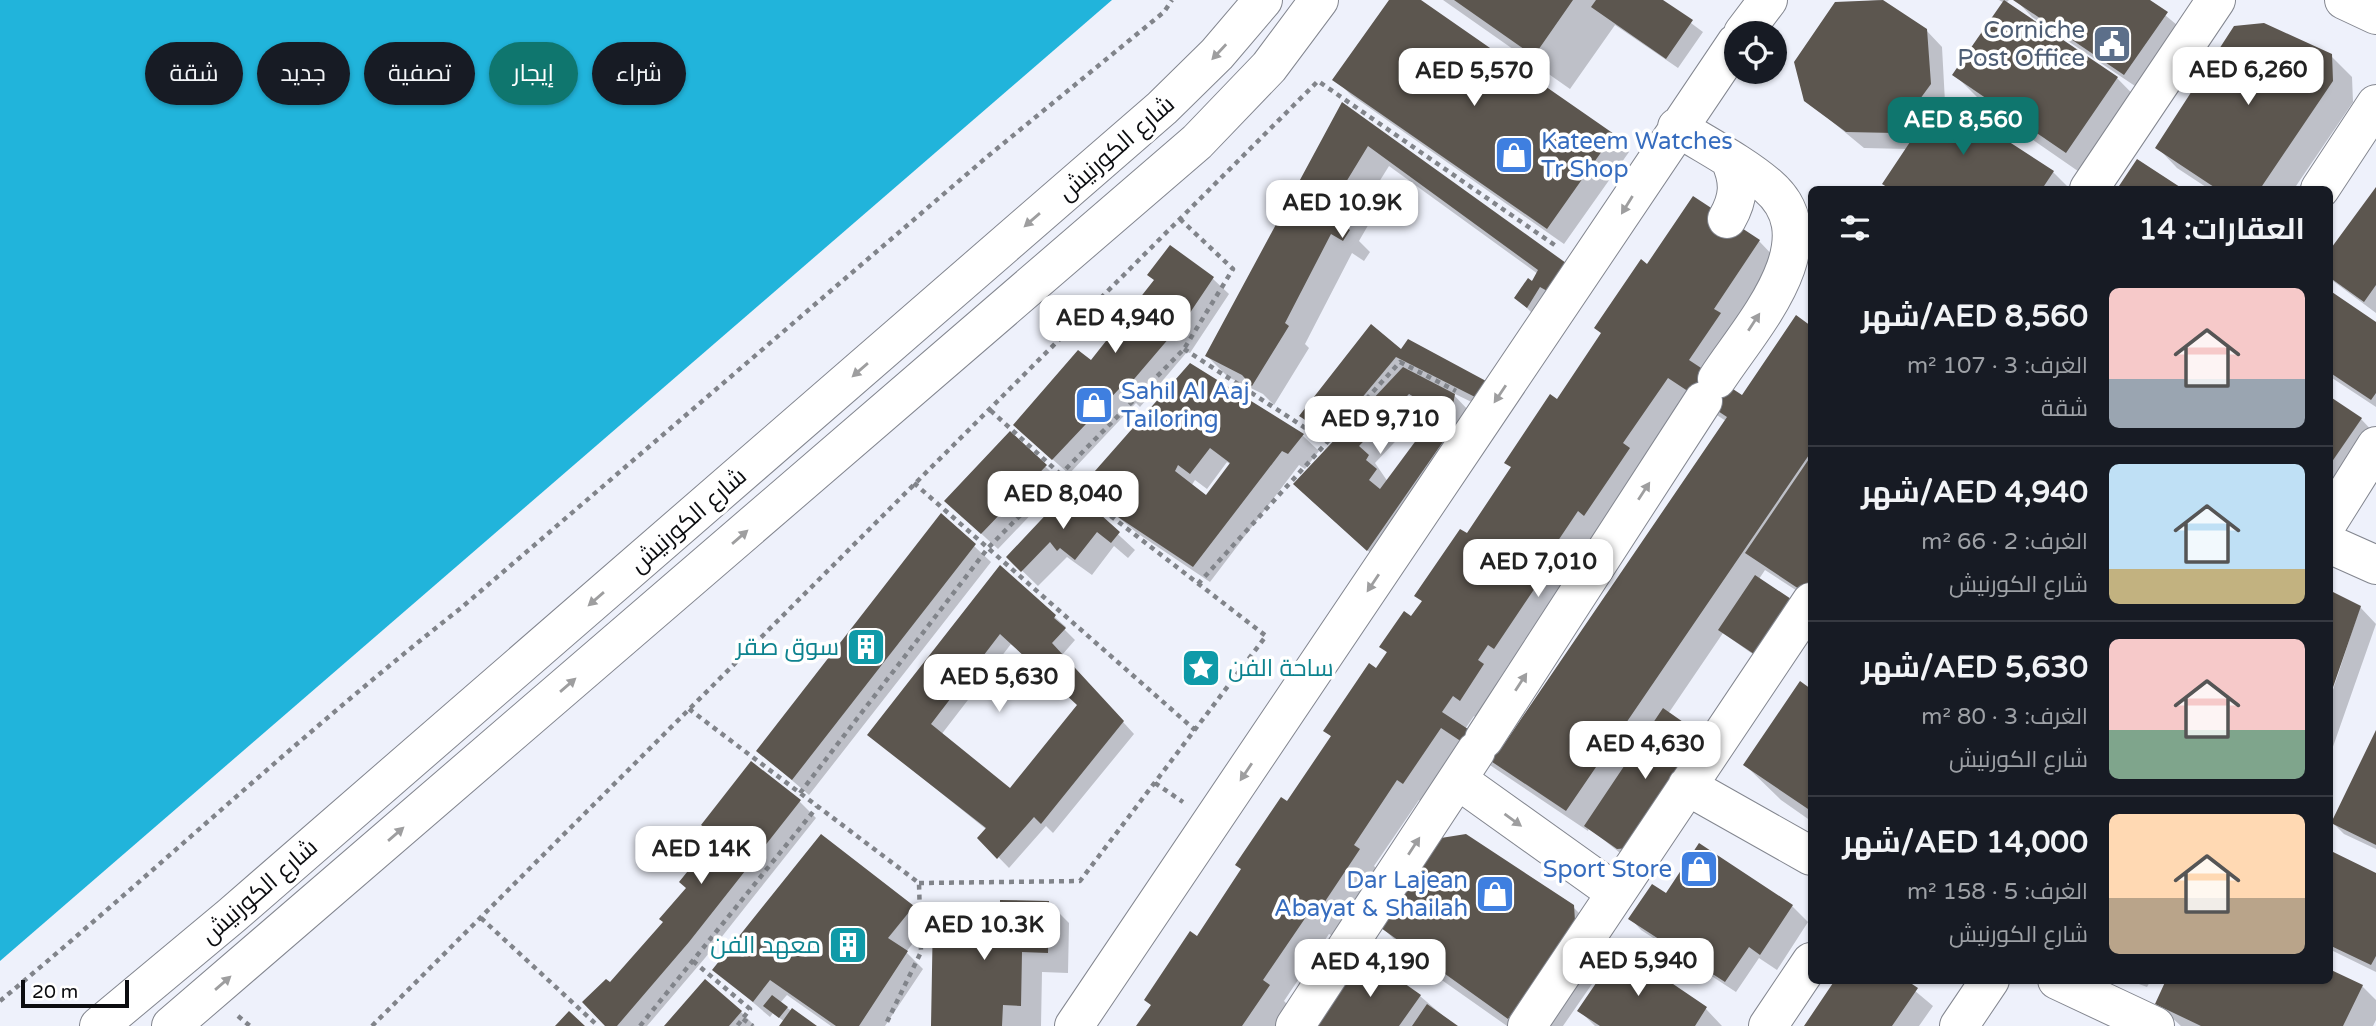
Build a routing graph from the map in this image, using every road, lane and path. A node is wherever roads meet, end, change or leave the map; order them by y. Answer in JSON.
{"nodes":[{"id":1,"x":1172,"y":0,"type":"edge"},
{"id":2,"x":1264,"y":0,"type":"edge"},
{"id":3,"x":1319,"y":0,"type":"edge"},
{"id":4,"x":1768,"y":0,"type":"edge"},
{"id":5,"x":2216,"y":0,"type":"edge"},
{"id":6,"x":2343,"y":0,"type":"edge"},
{"id":7,"x":2376,"y":15,"type":"edge"},
{"id":8,"x":1752,"y":21,"type":"edge"},
{"id":9,"x":1724,"y":60,"type":"edge"},
{"id":10,"x":2376,"y":104,"type":"edge"},
{"id":11,"x":1677,"y":127,"type":"junction"},
{"id":12,"x":1730,"y":160,"type":"junction"},
{"id":13,"x":2091,"y":186,"type":"edge"},
{"id":14,"x":2322,"y":186,"type":"edge"},
{"id":15,"x":1180,"y":219,"type":"junction"},
{"id":16,"x":1727,"y":219,"type":"dead end"},
{"id":17,"x":1586,"y":267,"type":"junction"},
{"id":18,"x":1798,"y":282,"type":"edge"},
{"id":19,"x":1184,"y":349,"type":"junction"},
{"id":20,"x":989,"y":409,"type":"junction"},
{"id":21,"x":1490,"y":409,"type":"junction"},
{"id":22,"x":1327,"y":442,"type":"junction"},
{"id":23,"x":2376,"y":446,"type":"edge"},
{"id":24,"x":1061,"y":474,"type":"junction"},
{"id":25,"x":914,"y":483,"type":"junction"},
{"id":26,"x":2333,"y":515,"type":"edge"},
{"id":27,"x":2333,"y":546,"type":"edge"},
{"id":28,"x":988,"y":548,"type":"junction"},
{"id":29,"x":2376,"y":565,"type":"edge"},
{"id":30,"x":1198,"y":584,"type":"junction"},
{"id":31,"x":1808,"y":606,"type":"edge"},
{"id":32,"x":689,"y":709,"type":"junction"},
{"id":33,"x":1195,"y":730,"type":"junction"},
{"id":34,"x":1472,"y":757,"type":"junction"},
{"id":35,"x":1687,"y":786,"type":"junction"},
{"id":36,"x":800,"y":793,"type":"junction"},
{"id":37,"x":817,"y":807,"type":"junction"},
{"id":38,"x":1808,"y":854,"type":"edge"},
{"id":39,"x":919,"y":883,"type":"junction"},
{"id":40,"x":1616,"y":893,"type":"junction"},
{"id":41,"x":481,"y":918,"type":"junction"},
{"id":42,"x":693,"y":961,"type":"junction"},
{"id":43,"x":1808,"y":966,"type":"edge"},
{"id":44,"x":1987,"y":984,"type":"edge"},
{"id":45,"x":2066,"y":984,"type":"edge"},
{"id":46,"x":0,"y":1001,"type":"edge"},
{"id":47,"x":743,"y":1018,"type":"junction"},
{"id":48,"x":99,"y":1026,"type":"edge"},
{"id":49,"x":171,"y":1026,"type":"edge"},
{"id":50,"x":372,"y":1026,"type":"edge"},
{"id":51,"x":598,"y":1026,"type":"edge"},
{"id":52,"x":640,"y":1026,"type":"edge"},
{"id":53,"x":737,"y":1026,"type":"edge"},
{"id":54,"x":753,"y":1026,"type":"edge"},
{"id":55,"x":885,"y":1026,"type":"edge"},
{"id":56,"x":1074,"y":1026,"type":"edge"},
{"id":57,"x":1295,"y":1026,"type":"edge"},
{"id":58,"x":1527,"y":1026,"type":"edge"},
{"id":59,"x":1768,"y":1026,"type":"edge"},
{"id":60,"x":1959,"y":1026,"type":"edge"},
{"id":61,"x":2155,"y":1026,"type":"edge"}],
"edges":[{"from":1,"to":46,"type":"path"},
{"from":2,"to":48,"type":"street","name":"شارع الكورنيش","one_way":true},
{"from":49,"to":3,"type":"street","name":"شارع الكورنيش","one_way":true},
{"from":4,"to":8,"type":"street"},
{"from":5,"to":13,"type":"street"},
{"from":6,"to":7,"type":"street"},
{"from":9,"to":11,"type":"street"},
{"from":10,"to":14,"type":"street"},
{"from":11,"to":12,"type":"street"},
{"from":11,"to":17,"type":"street","one_way":true},
{"from":12,"to":16,"type":"street"},
{"from":12,"to":18,"type":"street"},
{"from":15,"to":17,"type":"path"},
{"from":15,"to":19,"type":"path"},
{"from":15,"to":20,"type":"path"},
{"from":17,"to":21,"type":"street","one_way":true},
{"from":34,"to":18,"type":"street","one_way":true},
{"from":19,"to":22,"type":"path"},
{"from":19,"to":24,"type":"path"},
{"from":20,"to":24,"type":"path"},
{"from":20,"to":25,"type":"path"},
{"from":21,"to":22,"type":"path"},
{"from":21,"to":56,"type":"street","one_way":true},
{"from":22,"to":30,"type":"path"},
{"from":23,"to":26,"type":"street"},
{"from":24,"to":28,"type":"path"},
{"from":24,"to":30,"type":"path"},
{"from":25,"to":28,"type":"path"},
{"from":25,"to":32,"type":"path"},
{"from":27,"to":29,"type":"street"},
{"from":28,"to":33,"type":"path"},
{"from":28,"to":36,"type":"path"},
{"from":30,"to":33,"type":"path"},
{"from":31,"to":35,"type":"street"},
{"from":32,"to":36,"type":"path"},
{"from":32,"to":41,"type":"path"},
{"from":33,"to":39,"type":"path"},
{"from":34,"to":40,"type":"street","one_way":true},
{"from":57,"to":34,"type":"street","one_way":true},
{"from":35,"to":38,"type":"street"},
{"from":35,"to":40,"type":"street"},
{"from":36,"to":37,"type":"path"},
{"from":37,"to":39,"type":"path"},
{"from":37,"to":42,"type":"path"},
{"from":39,"to":55,"type":"path"},
{"from":40,"to":58,"type":"street"},
{"from":41,"to":50,"type":"path"},
{"from":41,"to":51,"type":"path"},
{"from":42,"to":47,"type":"path"},
{"from":42,"to":52,"type":"path"},
{"from":43,"to":59,"type":"street"},
{"from":44,"to":60,"type":"street"},
{"from":45,"to":61,"type":"street"},
{"from":47,"to":53,"type":"path"},
{"from":47,"to":54,"type":"path"}]}
